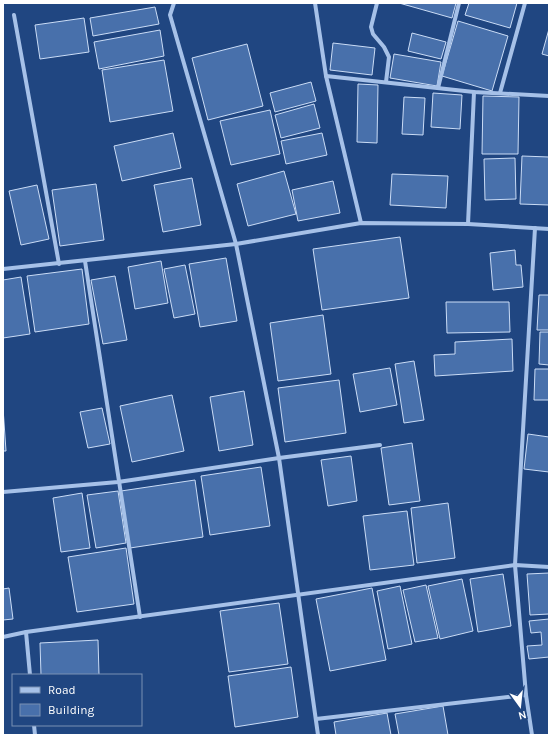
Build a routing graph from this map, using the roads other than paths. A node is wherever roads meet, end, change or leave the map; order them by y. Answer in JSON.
{"nodes":[{"id":1,"x":174,"y":3,"type":"edge"},
{"id":2,"x":315,"y":3,"type":"edge"},
{"id":3,"x":377,"y":3,"type":"edge"},
{"id":4,"x":459,"y":3,"type":"edge"},
{"id":5,"x":525,"y":3,"type":"edge"},
{"id":6,"x":14,"y":15,"type":"dead end"},
{"id":7,"x":326,"y":76,"type":"junction"},
{"id":8,"x":386,"y":82,"type":"junction"},
{"id":9,"x":438,"y":88,"type":"junction"},
{"id":10,"x":474,"y":92,"type":"junction"},
{"id":11,"x":500,"y":93,"type":"junction"},
{"id":12,"x":549,"y":96,"type":"edge"},
{"id":13,"x":361,"y":223,"type":"junction"},
{"id":14,"x":468,"y":224,"type":"junction"},
{"id":15,"x":535,"y":228,"type":"junction"},
{"id":16,"x":549,"y":229,"type":"edge"},
{"id":17,"x":236,"y":244,"type":"junction"},
{"id":18,"x":85,"y":261,"type":"junction"},
{"id":19,"x":60,"y":264,"type":"junction"},
{"id":20,"x":3,"y":269,"type":"edge"},
{"id":21,"x":380,"y":445,"type":"dead end"},
{"id":22,"x":279,"y":458,"type":"junction"},
{"id":23,"x":118,"y":482,"type":"junction"},
{"id":24,"x":3,"y":492,"type":"edge"},
{"id":25,"x":515,"y":565,"type":"junction"},
{"id":26,"x":549,"y":566,"type":"edge"},
{"id":27,"x":298,"y":595,"type":"junction"},
{"id":28,"x":140,"y":617,"type":"junction"},
{"id":29,"x":26,"y":632,"type":"junction"},
{"id":30,"x":3,"y":637,"type":"edge"},
{"id":31,"x":30,"y":674,"type":"edge"},
{"id":32,"x":526,"y":695,"type":"junction"},
{"id":33,"x":316,"y":719,"type":"junction"},
{"id":34,"x":318,"y":735,"type":"edge"},
{"id":35,"x":532,"y":735,"type":"edge"}],
"edges":[{"from":1,"to":17,"type":"street"},
{"from":2,"to":7,"type":"street"},
{"from":3,"to":8,"type":"street"},
{"from":4,"to":9,"type":"street"},
{"from":5,"to":11,"type":"street"},
{"from":6,"to":19,"type":"street"},
{"from":7,"to":8,"type":"street"},
{"from":7,"to":13,"type":"street"},
{"from":8,"to":9,"type":"street"},
{"from":9,"to":10,"type":"street"},
{"from":10,"to":11,"type":"street"},
{"from":10,"to":14,"type":"street"},
{"from":11,"to":12,"type":"street"},
{"from":13,"to":14,"type":"street"},
{"from":13,"to":17,"type":"street"},
{"from":14,"to":15,"type":"street"},
{"from":15,"to":16,"type":"street"},
{"from":15,"to":25,"type":"street"},
{"from":17,"to":18,"type":"street"},
{"from":17,"to":22,"type":"street"},
{"from":18,"to":19,"type":"street"},
{"from":18,"to":23,"type":"street"},
{"from":19,"to":20,"type":"street"},
{"from":21,"to":22,"type":"street"},
{"from":22,"to":23,"type":"street"},
{"from":22,"to":27,"type":"street"},
{"from":23,"to":24,"type":"street"},
{"from":23,"to":28,"type":"street"},
{"from":25,"to":26,"type":"street"},
{"from":25,"to":27,"type":"street"},
{"from":25,"to":32,"type":"street"},
{"from":27,"to":28,"type":"street"},
{"from":27,"to":33,"type":"street"},
{"from":28,"to":29,"type":"street"},
{"from":29,"to":30,"type":"street"},
{"from":29,"to":31,"type":"street"},
{"from":32,"to":33,"type":"street"},
{"from":32,"to":35,"type":"street"},
{"from":33,"to":34,"type":"street"}]}
